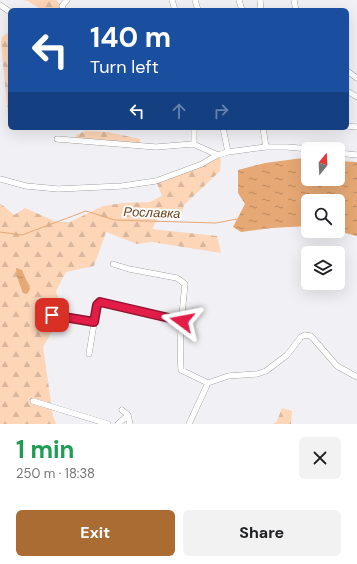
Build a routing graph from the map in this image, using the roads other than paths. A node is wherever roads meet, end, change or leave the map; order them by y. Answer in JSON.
{"nodes":[{"id":1,"x":194,"y":130,"type":"edge"},
{"id":2,"x":223,"y":130,"type":"edge"},
{"id":3,"x":263,"y":130,"type":"edge"},
{"id":4,"x":57,"y":139,"type":"dead end"},
{"id":5,"x":193,"y":144,"type":"junction"},
{"id":6,"x":266,"y":147,"type":"junction"},
{"id":7,"x":301,"y":148,"type":"edge"},
{"id":8,"x":228,"y":152,"type":"junction"},
{"id":9,"x":345,"y":154,"type":"edge"},
{"id":10,"x":218,"y":155,"type":"junction"},
{"id":11,"x":357,"y":155,"type":"edge"},
{"id":12,"x":0,"y":179,"type":"edge"},
{"id":13,"x":113,"y":264,"type":"dead end"},
{"id":14,"x":52,"y":315,"type":"dead end"},
{"id":15,"x":182,"y":321,"type":"junction"},
{"id":16,"x":94,"y":322,"type":"junction"},
{"id":17,"x":89,"y":354,"type":"dead end"},
{"id":18,"x":357,"y":377,"type":"edge"},
{"id":19,"x":208,"y":383,"type":"junction"},
{"id":20,"x":33,"y":401,"type":"dead end"},
{"id":21,"x":122,"y":410,"type":"dead end"},
{"id":22,"x":128,"y":415,"type":"junction"},
{"id":23,"x":108,"y":424,"type":"edge"},
{"id":24,"x":118,"y":424,"type":"edge"},
{"id":25,"x":130,"y":424,"type":"edge"},
{"id":26,"x":189,"y":424,"type":"edge"}],
"edges":[{"from":1,"to":5,"type":"street"},
{"from":2,"to":8,"type":"street"},
{"from":3,"to":6,"type":"street"},
{"from":4,"to":5,"type":"street"},
{"from":5,"to":10,"type":"street"},
{"from":6,"to":7,"type":"street"},
{"from":6,"to":8,"type":"street"},
{"from":8,"to":10,"type":"street"},
{"from":9,"to":11,"type":"street"},
{"from":10,"to":12,"type":"street"},
{"from":13,"to":15,"type":"street"},
{"from":14,"to":16,"type":"street"},
{"from":15,"to":16,"type":"street"},
{"from":15,"to":19,"type":"street"},
{"from":16,"to":17,"type":"street"},
{"from":18,"to":19,"type":"street"},
{"from":19,"to":26,"type":"street"},
{"from":20,"to":23,"type":"street"},
{"from":21,"to":22,"type":"street"},
{"from":22,"to":24,"type":"street"},
{"from":22,"to":25,"type":"street"}]}
